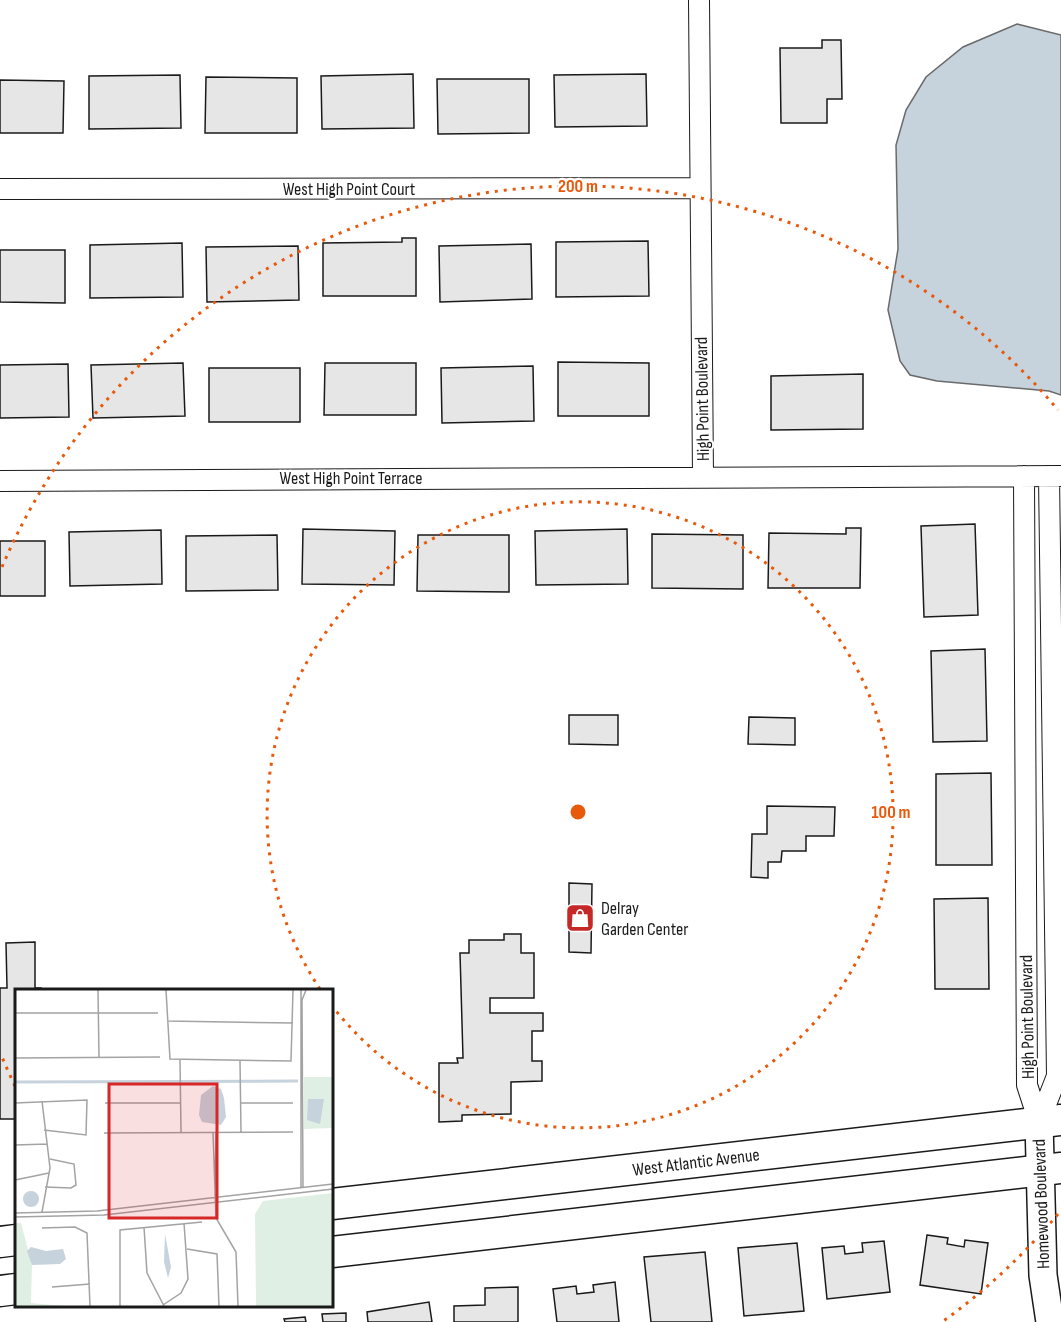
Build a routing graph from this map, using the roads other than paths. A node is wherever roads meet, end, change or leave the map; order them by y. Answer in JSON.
{"nodes":[{"id":1,"x":699,"y":0,"type":"edge"},
{"id":2,"x":699,"y":188,"type":"junction"},
{"id":3,"x":0,"y":189,"type":"edge"},
{"id":4,"x":703,"y":476,"type":"junction"},
{"id":5,"x":1024,"y":476,"type":"junction"},
{"id":6,"x":1055,"y":476,"type":"edge"},
{"id":7,"x":0,"y":481,"type":"edge"},
{"id":8,"x":1050,"y":1121,"type":"edge"},
{"id":9,"x":1051,"y":1170,"type":"edge"},
{"id":10,"x":366,"y":1200,"type":"junction"},
{"id":11,"x":333,"y":1204,"type":"edge"},
{"id":12,"x":15,"y":1240,"type":"edge"},
{"id":13,"x":0,"y":1242,"type":"edge"},
{"id":14,"x":370,"y":1248,"type":"junction"},
{"id":15,"x":333,"y":1252,"type":"edge"},
{"id":16,"x":15,"y":1289,"type":"edge"},
{"id":17,"x":0,"y":1291,"type":"edge"},
{"id":18,"x":1050,"y":1322,"type":"edge"}],
"edges":[{"from":1,"to":2,"type":"street","name":"High Point Boulevard"},
{"from":2,"to":3,"type":"street","name":"West High Point Court"},
{"from":2,"to":4,"type":"street","name":"High Point Boulevard"},
{"from":4,"to":5,"type":"street","name":"High Point Boulevard"},
{"from":4,"to":7,"type":"street","name":"West High Point Terrace"},
{"from":5,"to":6,"type":"street","name":"High Point Boulevard"},
{"from":5,"to":8,"type":"street","name":"High Point Boulevard"},
{"from":6,"to":8,"type":"street","name":"High Point Boulevard"},
{"from":8,"to":9,"type":"street","name":"Homewood Boulevard"},
{"from":8,"to":10,"type":"main road","name":"West Atlantic Avenue"},
{"from":9,"to":14,"type":"main road"},
{"from":9,"to":18,"type":"street","name":"Homewood Boulevard"},
{"from":10,"to":11,"type":"main road","name":"West Atlantic Avenue"},
{"from":10,"to":14,"type":"main road"},
{"from":12,"to":13,"type":"main road"},
{"from":14,"to":15,"type":"main road"},
{"from":16,"to":17,"type":"main road"}]}
